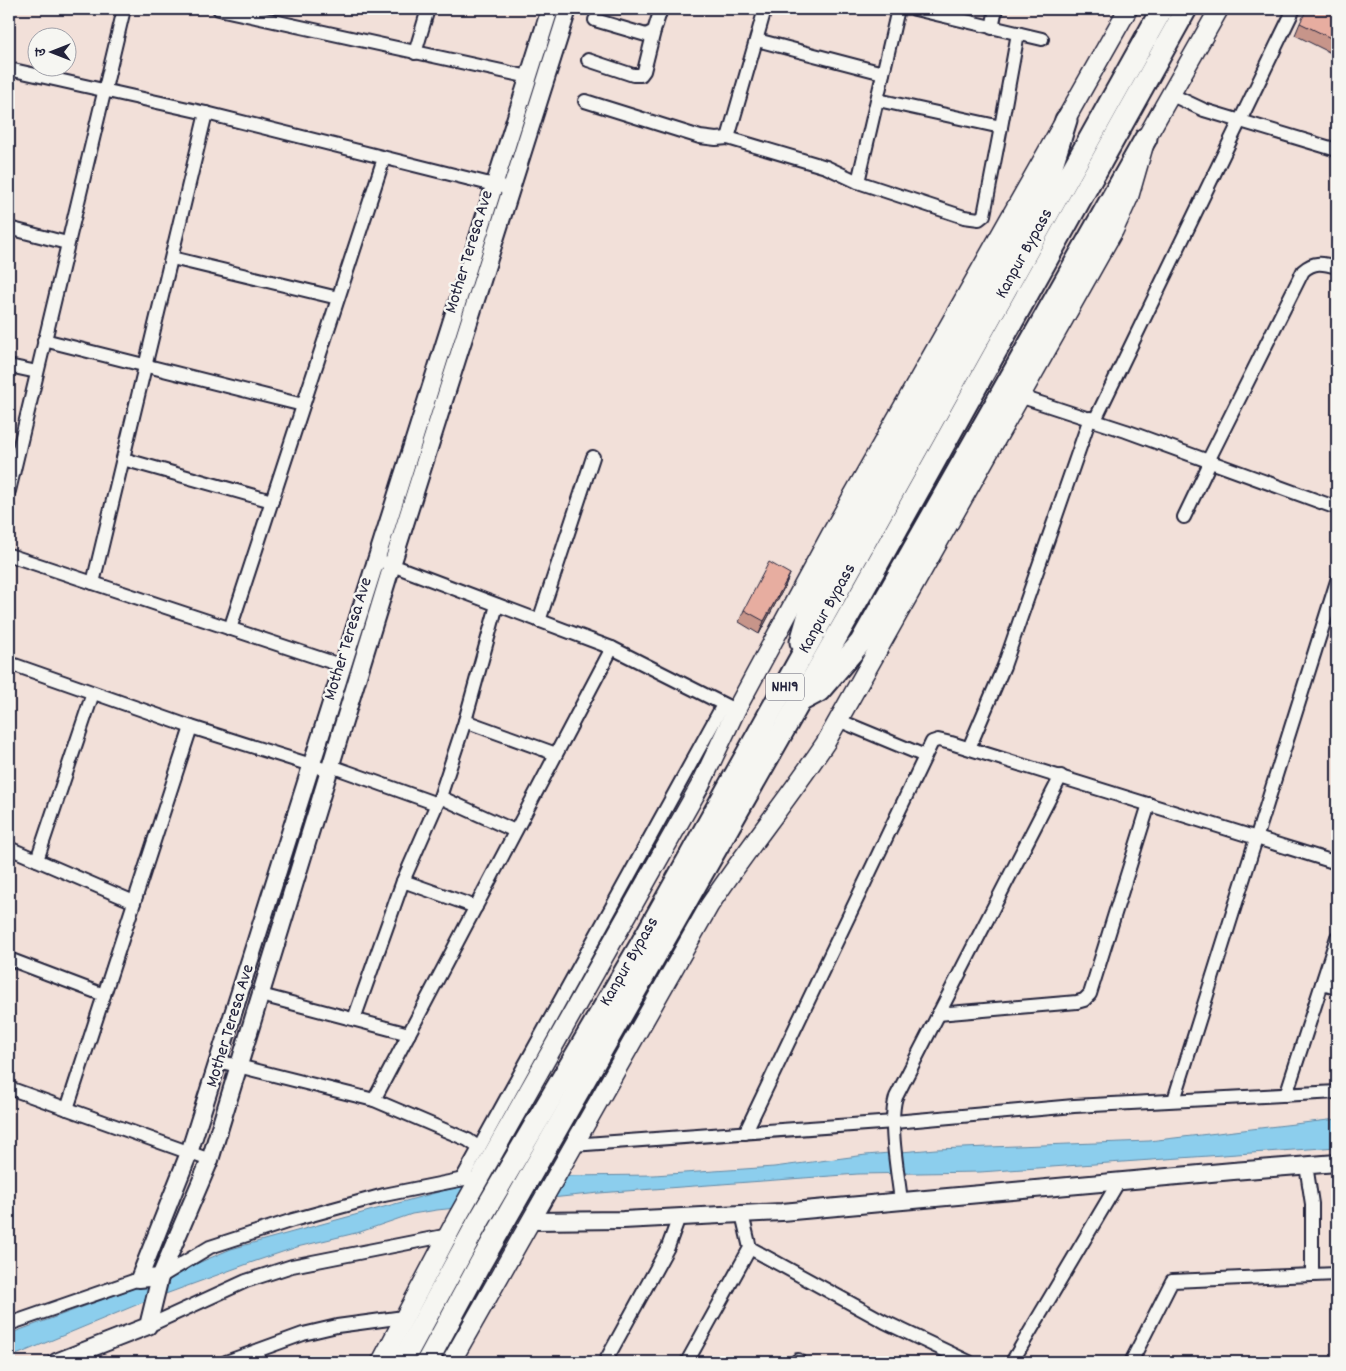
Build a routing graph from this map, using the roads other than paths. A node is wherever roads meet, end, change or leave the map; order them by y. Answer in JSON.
{"nodes":[{"id":1,"x":124,"y":9,"type":"edge"},
{"id":2,"x":219,"y":9,"type":"edge"},
{"id":3,"x":428,"y":9,"type":"edge"},
{"id":4,"x":550,"y":9,"type":"edge"},
{"id":5,"x":568,"y":9,"type":"edge"},
{"id":6,"x":661,"y":9,"type":"edge"},
{"id":7,"x":765,"y":9,"type":"edge"},
{"id":8,"x":898,"y":9,"type":"edge"},
{"id":9,"x":915,"y":9,"type":"edge"},
{"id":10,"x":996,"y":9,"type":"edge"},
{"id":11,"x":1128,"y":9,"type":"edge"},
{"id":12,"x":1162,"y":9,"type":"edge"},
{"id":13,"x":1186,"y":9,"type":"edge"},
{"id":14,"x":1219,"y":9,"type":"edge"},
{"id":15,"x":1294,"y":9,"type":"edge"},
{"id":16,"x":234,"y":10,"type":"edge"},
{"id":17,"x":595,"y":20,"type":"dead end"},
{"id":18,"x":992,"y":28,"type":"junction"},
{"id":19,"x":654,"y":31,"type":"junction"},
{"id":20,"x":1018,"y":34,"type":"junction"},
{"id":21,"x":1042,"y":39,"type":"dead end"},
{"id":22,"x":757,"y":40,"type":"junction"},
{"id":23,"x":415,"y":53,"type":"junction"},
{"id":24,"x":588,"y":60,"type":"dead end"},
{"id":25,"x":9,"y":69,"type":"edge"},
{"id":26,"x":883,"y":73,"type":"junction"},
{"id":27,"x":529,"y":77,"type":"junction"},
{"id":28,"x":105,"y":92,"type":"junction"},
{"id":29,"x":1172,"y":95,"type":"junction"},
{"id":30,"x":878,"y":100,"type":"junction"},
{"id":31,"x":585,"y":101,"type":"dead end"},
{"id":32,"x":206,"y":113,"type":"junction"},
{"id":33,"x":1066,"y":120,"type":"junction"},
{"id":34,"x":1240,"y":122,"type":"junction"},
{"id":35,"x":1001,"y":127,"type":"junction"},
{"id":36,"x":728,"y":138,"type":"junction"},
{"id":37,"x":1146,"y":138,"type":"junction"},
{"id":38,"x":1337,"y":150,"type":"edge"},
{"id":39,"x":384,"y":158,"type":"junction"},
{"id":40,"x":858,"y":182,"type":"junction"},
{"id":41,"x":502,"y":187,"type":"junction"},
{"id":42,"x":9,"y":228,"type":"edge"},
{"id":43,"x":67,"y":243,"type":"junction"},
{"id":44,"x":172,"y":258,"type":"junction"},
{"id":45,"x":1337,"y":267,"type":"edge"},
{"id":46,"x":338,"y":298,"type":"junction"},
{"id":47,"x":44,"y":340,"type":"junction"},
{"id":48,"x":146,"y":365,"type":"junction"},
{"id":49,"x":9,"y":366,"type":"edge"},
{"id":50,"x":37,"y":372,"type":"junction"},
{"id":51,"x":1022,"y":396,"type":"junction"},
{"id":52,"x":303,"y":405,"type":"junction"},
{"id":53,"x":1092,"y":419,"type":"junction"},
{"id":54,"x":15,"y":439,"type":"edge"},
{"id":55,"x":593,"y":457,"type":"dead end"},
{"id":56,"x":123,"y":459,"type":"junction"},
{"id":57,"x":1208,"y":461,"type":"junction"},
{"id":58,"x":9,"y":491,"type":"edge"},
{"id":59,"x":272,"y":501,"type":"junction"},
{"id":60,"x":1337,"y":508,"type":"edge"},
{"id":61,"x":1184,"y":517,"type":"dead end"},
{"id":62,"x":9,"y":555,"type":"edge"},
{"id":63,"x":377,"y":559,"type":"junction"},
{"id":64,"x":392,"y":565,"type":"junction"},
{"id":65,"x":1337,"y":581,"type":"edge"},
{"id":66,"x":93,"y":583,"type":"junction"},
{"id":67,"x":497,"y":605,"type":"junction"},
{"id":68,"x":539,"y":621,"type":"junction"},
{"id":69,"x":230,"y":629,"type":"junction"},
{"id":70,"x":612,"y":648,"type":"junction"},
{"id":71,"x":9,"y":663,"type":"edge"},
{"id":72,"x":343,"y":666,"type":"junction"},
{"id":73,"x":792,"y":674,"type":"junction"},
{"id":74,"x":93,"y":693,"type":"junction"},
{"id":75,"x":799,"y":702,"type":"junction"},
{"id":76,"x":729,"y":707,"type":"junction"},
{"id":77,"x":838,"y":720,"type":"junction"},
{"id":78,"x":465,"y":721,"type":"junction"},
{"id":79,"x":191,"y":727,"type":"junction"},
{"id":80,"x":969,"y":748,"type":"junction"},
{"id":81,"x":556,"y":754,"type":"junction"},
{"id":82,"x":925,"y":756,"type":"junction"},
{"id":83,"x":312,"y":766,"type":"junction"},
{"id":84,"x":330,"y":768,"type":"junction"},
{"id":85,"x":1061,"y":776,"type":"junction"},
{"id":86,"x":439,"y":800,"type":"junction"},
{"id":87,"x":1149,"y":804,"type":"junction"},
{"id":88,"x":516,"y":831,"type":"junction"},
{"id":89,"x":1256,"y":839,"type":"junction"},
{"id":90,"x":9,"y":848,"type":"edge"},
{"id":91,"x":37,"y":860,"type":"junction"},
{"id":92,"x":1337,"y":863,"type":"edge"},
{"id":93,"x":403,"y":882,"type":"junction"},
{"id":94,"x":134,"y":902,"type":"junction"},
{"id":95,"x":476,"y":906,"type":"junction"},
{"id":96,"x":1337,"y":937,"type":"edge"},
{"id":97,"x":9,"y":959,"type":"edge"},
{"id":98,"x":1322,"y":984,"type":"junction"},
{"id":99,"x":1337,"y":988,"type":"edge"},
{"id":100,"x":104,"y":995,"type":"junction"},
{"id":101,"x":261,"y":995,"type":"junction"},
{"id":102,"x":938,"y":1014,"type":"junction"},
{"id":103,"x":354,"y":1020,"type":"junction"},
{"id":104,"x":409,"y":1034,"type":"junction"},
{"id":105,"x":218,"y":1061,"type":"junction"},
{"id":106,"x":240,"y":1066,"type":"junction"},
{"id":107,"x":9,"y":1088,"type":"edge"},
{"id":108,"x":1337,"y":1092,"type":"edge"},
{"id":109,"x":1286,"y":1095,"type":"junction"},
{"id":110,"x":374,"y":1100,"type":"junction"},
{"id":111,"x":1174,"y":1100,"type":"junction"},
{"id":112,"x":67,"y":1109,"type":"junction"},
{"id":113,"x":894,"y":1122,"type":"junction"},
{"id":114,"x":745,"y":1134,"type":"junction"},
{"id":115,"x":572,"y":1146,"type":"junction"},
{"id":116,"x":478,"y":1147,"type":"junction"},
{"id":117,"x":189,"y":1153,"type":"junction"},
{"id":118,"x":210,"y":1160,"type":"junction"},
{"id":119,"x":1337,"y":1163,"type":"edge"},
{"id":120,"x":1306,"y":1165,"type":"junction"},
{"id":121,"x":474,"y":1179,"type":"junction"},
{"id":122,"x":1119,"y":1182,"type":"junction"},
{"id":123,"x":901,"y":1201,"type":"junction"},
{"id":124,"x":742,"y":1214,"type":"junction"},
{"id":125,"x":535,"y":1216,"type":"junction"},
{"id":126,"x":679,"y":1217,"type":"junction"},
{"id":127,"x":449,"y":1235,"type":"junction"},
{"id":128,"x":750,"y":1248,"type":"junction"},
{"id":129,"x":1337,"y":1274,"type":"edge"},
{"id":130,"x":1312,"y":1275,"type":"junction"},
{"id":131,"x":139,"y":1279,"type":"junction"},
{"id":132,"x":160,"y":1280,"type":"junction"},
{"id":133,"x":404,"y":1317,"type":"junction"},
{"id":134,"x":150,"y":1319,"type":"junction"},
{"id":135,"x":9,"y":1324,"type":"edge"},
{"id":136,"x":232,"y":1361,"type":"edge"},
{"id":137,"x":56,"y":1362,"type":"edge"},
{"id":138,"x":381,"y":1362,"type":"edge"},
{"id":139,"x":402,"y":1362,"type":"edge"},
{"id":140,"x":427,"y":1362,"type":"edge"},
{"id":141,"x":451,"y":1362,"type":"edge"},
{"id":142,"x":605,"y":1362,"type":"edge"},
{"id":143,"x":688,"y":1362,"type":"edge"},
{"id":144,"x":969,"y":1362,"type":"edge"},
{"id":145,"x":1012,"y":1362,"type":"edge"},
{"id":146,"x":1131,"y":1362,"type":"edge"}],
"edges":[{"from":1,"to":28,"type":"street"},
{"from":2,"to":16,"type":"street"},
{"from":3,"to":23,"type":"street"},
{"from":4,"to":27,"type":"street"},
{"from":5,"to":41,"type":"street","name":"Mother Teresa Ave"},
{"from":6,"to":19,"type":"street"},
{"from":7,"to":22,"type":"street"},
{"from":8,"to":26,"type":"street"},
{"from":9,"to":18,"type":"street"},
{"from":10,"to":18,"type":"street"},
{"from":11,"to":33,"type":"main road"},
{"from":12,"to":73,"type":"highway","name":"Kanpur Bypass","number":"NH19"},
{"from":13,"to":75,"type":"highway","name":"Kanpur Bypass","number":"NH19"},
{"from":14,"to":29,"type":"main road"},
{"from":15,"to":34,"type":"street"},
{"from":16,"to":23,"type":"street"},
{"from":17,"to":19,"type":"street"},
{"from":18,"to":20,"type":"street"},
{"from":19,"to":24,"type":"street"},
{"from":20,"to":21,"type":"street"},
{"from":20,"to":35,"type":"street"},
{"from":22,"to":26,"type":"street"},
{"from":22,"to":36,"type":"street"},
{"from":23,"to":27,"type":"street"},
{"from":25,"to":28,"type":"street"},
{"from":26,"to":30,"type":"street"},
{"from":27,"to":41,"type":"street"},
{"from":28,"to":32,"type":"street"},
{"from":28,"to":43,"type":"street"},
{"from":29,"to":34,"type":"street"},
{"from":29,"to":37,"type":"main road"},
{"from":30,"to":35,"type":"street"},
{"from":30,"to":40,"type":"street"},
{"from":31,"to":36,"type":"street"},
{"from":32,"to":39,"type":"street"},
{"from":32,"to":44,"type":"street"},
{"from":33,"to":73,"type":"highway"},
{"from":33,"to":76,"type":"main road"},
{"from":34,"to":38,"type":"street"},
{"from":34,"to":53,"type":"street"},
{"from":35,"to":40,"type":"street"},
{"from":36,"to":40,"type":"street"},
{"from":37,"to":51,"type":"main road"},
{"from":37,"to":75,"type":"highway"},
{"from":39,"to":41,"type":"street"},
{"from":39,"to":46,"type":"street"},
{"from":41,"to":63,"type":"street"},
{"from":41,"to":64,"type":"street","name":"Mother Teresa Ave"},
{"from":42,"to":43,"type":"street"},
{"from":43,"to":47,"type":"street"},
{"from":44,"to":46,"type":"street"},
{"from":44,"to":48,"type":"street"},
{"from":45,"to":57,"type":"street"},
{"from":46,"to":52,"type":"street"},
{"from":47,"to":48,"type":"street"},
{"from":47,"to":50,"type":"street"},
{"from":48,"to":52,"type":"street"},
{"from":48,"to":56,"type":"street"},
{"from":49,"to":50,"type":"street"},
{"from":50,"to":54,"type":"street"},
{"from":51,"to":53,"type":"street"},
{"from":51,"to":77,"type":"main road"},
{"from":52,"to":59,"type":"street"},
{"from":53,"to":57,"type":"street"},
{"from":53,"to":80,"type":"street"},
{"from":54,"to":58,"type":"street"},
{"from":55,"to":68,"type":"street"},
{"from":56,"to":59,"type":"street"},
{"from":56,"to":66,"type":"street"},
{"from":57,"to":60,"type":"street"},
{"from":57,"to":61,"type":"street"},
{"from":59,"to":69,"type":"street"},
{"from":62,"to":66,"type":"street"},
{"from":63,"to":64,"type":"street"},
{"from":63,"to":72,"type":"street"},
{"from":64,"to":67,"type":"street"},
{"from":64,"to":84,"type":"street","name":"Mother Teresa Ave"},
{"from":65,"to":89,"type":"street"},
{"from":66,"to":69,"type":"street"},
{"from":67,"to":68,"type":"street"},
{"from":67,"to":78,"type":"street"},
{"from":68,"to":70,"type":"street"},
{"from":69,"to":72,"type":"street"},
{"from":70,"to":76,"type":"street"},
{"from":70,"to":81,"type":"street"},
{"from":71,"to":74,"type":"street"},
{"from":72,"to":83,"type":"street"},
{"from":73,"to":139,"type":"highway","name":"Kanpur Bypass","number":"NH19"},
{"from":74,"to":79,"type":"street"},
{"from":74,"to":91,"type":"street"},
{"from":75,"to":140,"type":"highway","name":"Kanpur Bypass","number":"NH19"},
{"from":76,"to":116,"type":"street"},
{"from":76,"to":121,"type":"main road"},
{"from":77,"to":82,"type":"street"},
{"from":77,"to":115,"type":"main road"},
{"from":78,"to":81,"type":"street"},
{"from":78,"to":86,"type":"street"},
{"from":79,"to":83,"type":"street"},
{"from":79,"to":94,"type":"street"},
{"from":80,"to":82,"type":"street"},
{"from":80,"to":85,"type":"street"},
{"from":81,"to":88,"type":"street"},
{"from":82,"to":114,"type":"street"},
{"from":83,"to":84,"type":"street"},
{"from":83,"to":105,"type":"street"},
{"from":84,"to":86,"type":"street"},
{"from":84,"to":101,"type":"street","name":"Mother Teresa Ave"},
{"from":85,"to":87,"type":"street"},
{"from":85,"to":102,"type":"street"},
{"from":86,"to":88,"type":"street"},
{"from":86,"to":93,"type":"street"},
{"from":87,"to":89,"type":"street"},
{"from":87,"to":102,"type":"street"},
{"from":88,"to":95,"type":"street"},
{"from":89,"to":92,"type":"street"},
{"from":89,"to":111,"type":"street"},
{"from":90,"to":91,"type":"street"},
{"from":91,"to":94,"type":"street"},
{"from":93,"to":95,"type":"street"},
{"from":93,"to":103,"type":"street"},
{"from":94,"to":100,"type":"street"},
{"from":95,"to":104,"type":"street"},
{"from":96,"to":98,"type":"street"},
{"from":97,"to":100,"type":"street"},
{"from":98,"to":99,"type":"street"},
{"from":98,"to":109,"type":"street"},
{"from":100,"to":112,"type":"street"},
{"from":101,"to":103,"type":"street"},
{"from":101,"to":106,"type":"street","name":"Mother Teresa Ave"},
{"from":102,"to":113,"type":"street"},
{"from":103,"to":104,"type":"street"},
{"from":104,"to":110,"type":"street"},
{"from":105,"to":106,"type":"street"},
{"from":105,"to":117,"type":"street"},
{"from":106,"to":110,"type":"street"},
{"from":106,"to":118,"type":"street","name":"Mother Teresa Ave"},
{"from":107,"to":112,"type":"street"},
{"from":108,"to":109,"type":"street"},
{"from":109,"to":111,"type":"street"},
{"from":110,"to":116,"type":"street"},
{"from":111,"to":113,"type":"street"},
{"from":112,"to":117,"type":"street"},
{"from":113,"to":114,"type":"street"},
{"from":113,"to":123,"type":"street"},
{"from":114,"to":115,"type":"street"},
{"from":115,"to":125,"type":"main road"},
{"from":116,"to":121,"type":"street"},
{"from":117,"to":118,"type":"street"},
{"from":117,"to":131,"type":"street"},
{"from":118,"to":132,"type":"street","name":"Mother Teresa Ave"},
{"from":119,"to":120,"type":"street"},
{"from":120,"to":122,"type":"street"},
{"from":120,"to":130,"type":"street"},
{"from":121,"to":127,"type":"main road"},
{"from":121,"to":132,"type":"street"},
{"from":122,"to":123,"type":"street"},
{"from":122,"to":145,"type":"street"},
{"from":123,"to":124,"type":"street"},
{"from":124,"to":126,"type":"street"},
{"from":124,"to":128,"type":"street"},
{"from":125,"to":126,"type":"street"},
{"from":125,"to":141,"type":"main road"},
{"from":126,"to":142,"type":"street"},
{"from":127,"to":133,"type":"main road"},
{"from":127,"to":134,"type":"street"},
{"from":128,"to":143,"type":"street"},
{"from":128,"to":144,"type":"street"},
{"from":129,"to":130,"type":"street"},
{"from":130,"to":146,"type":"street"},
{"from":131,"to":132,"type":"street"},
{"from":131,"to":135,"type":"street"},
{"from":132,"to":134,"type":"street","name":"Mother Teresa Ave"},
{"from":133,"to":136,"type":"street"},
{"from":133,"to":138,"type":"main road"},
{"from":134,"to":137,"type":"street"}]}
